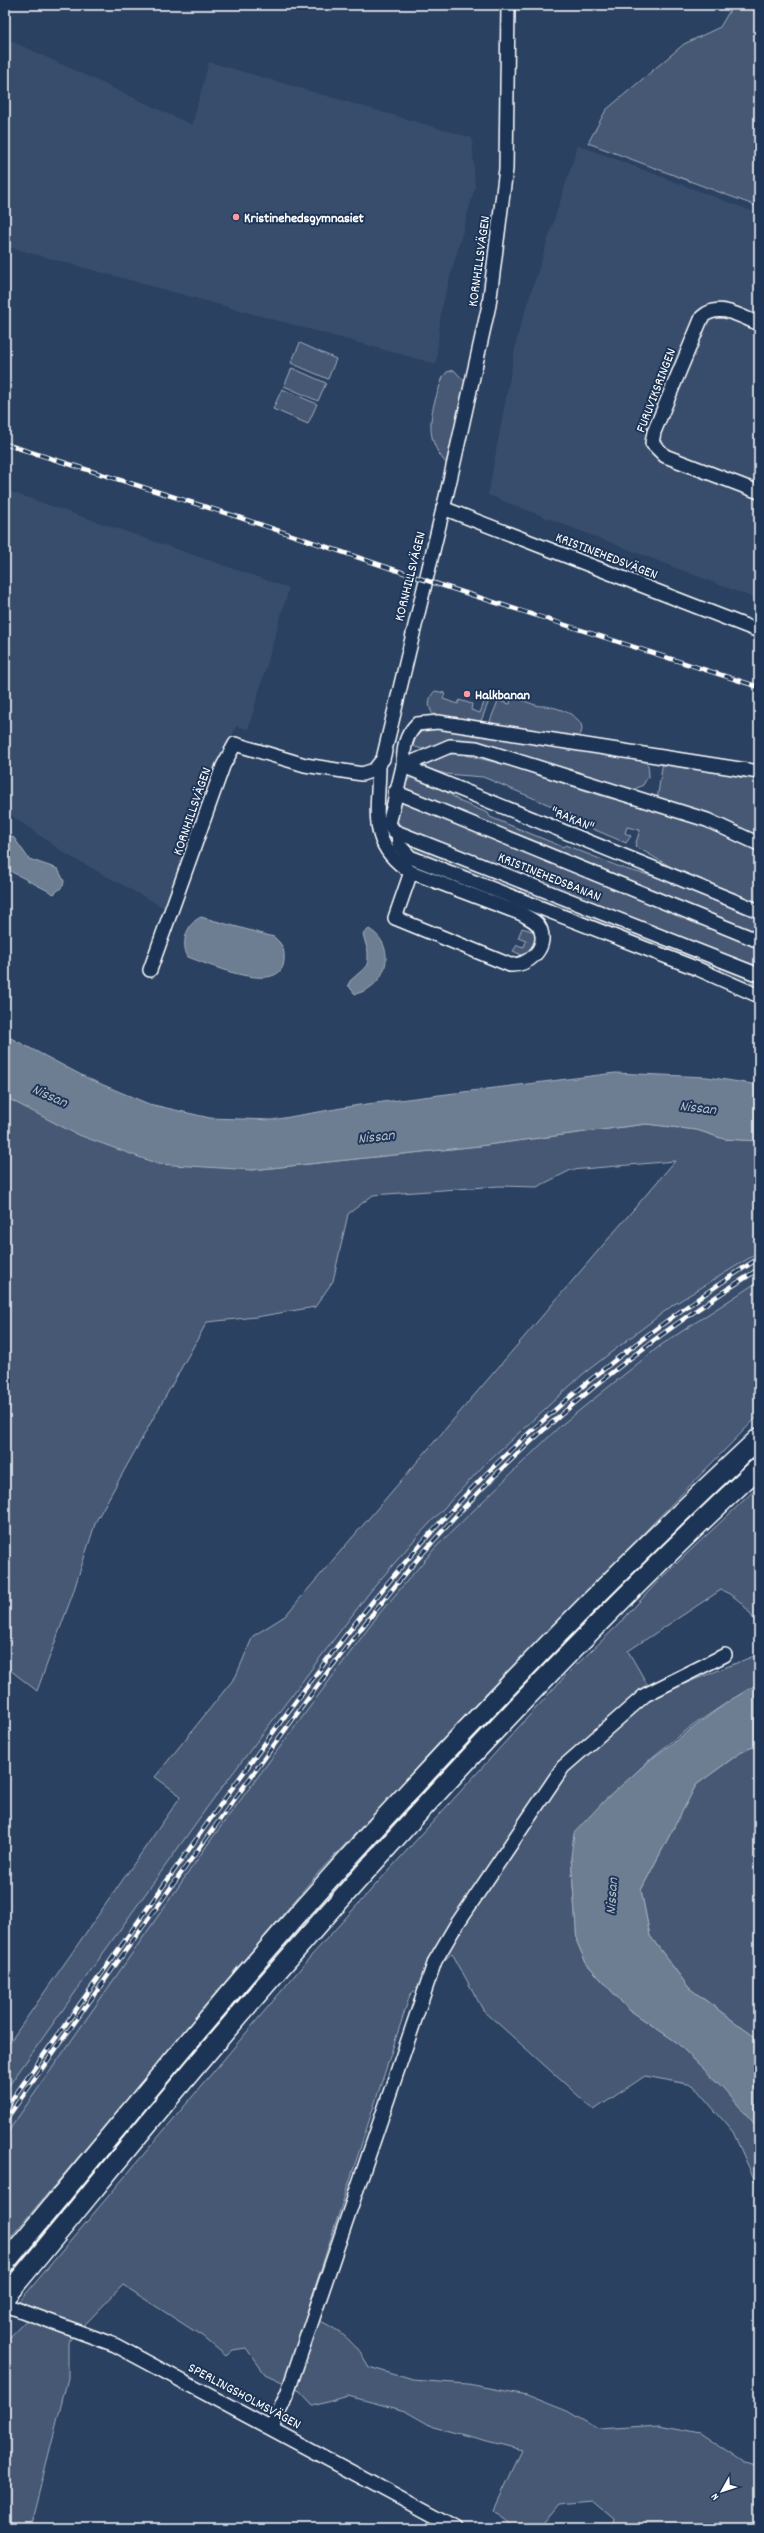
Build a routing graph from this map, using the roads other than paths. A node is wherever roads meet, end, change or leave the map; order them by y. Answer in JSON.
{"nodes":[{"id":1,"x":508,"y":5,"type":"edge"},
{"id":2,"x":759,"y":324,"type":"edge"},
{"id":3,"x":759,"y":492,"type":"edge"},
{"id":4,"x":443,"y":508,"type":"junction"},
{"id":5,"x":759,"y":632,"type":"edge"},
{"id":6,"x":379,"y":765,"type":"junction"},
{"id":7,"x":403,"y":766,"type":"junction"},
{"id":8,"x":759,"y":772,"type":"edge"},
{"id":9,"x":395,"y":792,"type":"junction"},
{"id":10,"x":378,"y":827,"type":"junction"},
{"id":11,"x":394,"y":830,"type":"junction"},
{"id":12,"x":759,"y":844,"type":"edge"},
{"id":13,"x":411,"y":872,"type":"junction"},
{"id":14,"x":759,"y":911,"type":"edge"},
{"id":15,"x":759,"y":941,"type":"edge"},
{"id":16,"x":150,"y":970,"type":"dead end"},
{"id":17,"x":759,"y":974,"type":"edge"},
{"id":18,"x":759,"y":996,"type":"edge"},
{"id":19,"x":759,"y":1438,"type":"edge"},
{"id":20,"x":759,"y":1468,"type":"edge"},
{"id":21,"x":725,"y":1655,"type":"dead end"},
{"id":22,"x":5,"y":2263,"type":"edge"},
{"id":23,"x":8,"y":2302,"type":"edge"},
{"id":24,"x":272,"y":2428,"type":"junction"},
{"id":25,"x":456,"y":2528,"type":"edge"}],
"edges":[{"from":1,"to":4,"type":"street","name":"KORNHILLSVÄGEN"},
{"from":2,"to":3,"type":"street","name":"FURUVIKSRINGEN"},
{"from":4,"to":5,"type":"street","name":"KRISTINEHEDSVÄGEN"},
{"from":4,"to":6,"type":"street","name":"KORNHILLSVÄGEN"},
{"from":6,"to":10,"type":"street"},
{"from":6,"to":16,"type":"street","name":"KORNHILLSVÄGEN"},
{"from":7,"to":8,"type":"street"},
{"from":7,"to":9,"type":"street"},
{"from":7,"to":12,"type":"street"},
{"from":7,"to":14,"type":"street","name":"\"RAKAN\""},
{"from":9,"to":11,"type":"street"},
{"from":9,"to":15,"type":"street"},
{"from":10,"to":11,"type":"street"},
{"from":10,"to":13,"type":"street"},
{"from":11,"to":17,"type":"street","name":"KRISTINEHEDSBANAN"},
{"from":11,"to":18,"type":"street"},
{"from":13,"to":13,"type":"street"},
{"from":19,"to":22,"type":"highway"},
{"from":20,"to":23,"type":"highway"},
{"from":21,"to":24,"type":"street"},
{"from":23,"to":24,"type":"street","name":"SPERLINGSHOLMSVÄGEN"},
{"from":24,"to":25,"type":"street","name":"SPERLINGSHOLMSVÄGEN"}]}
